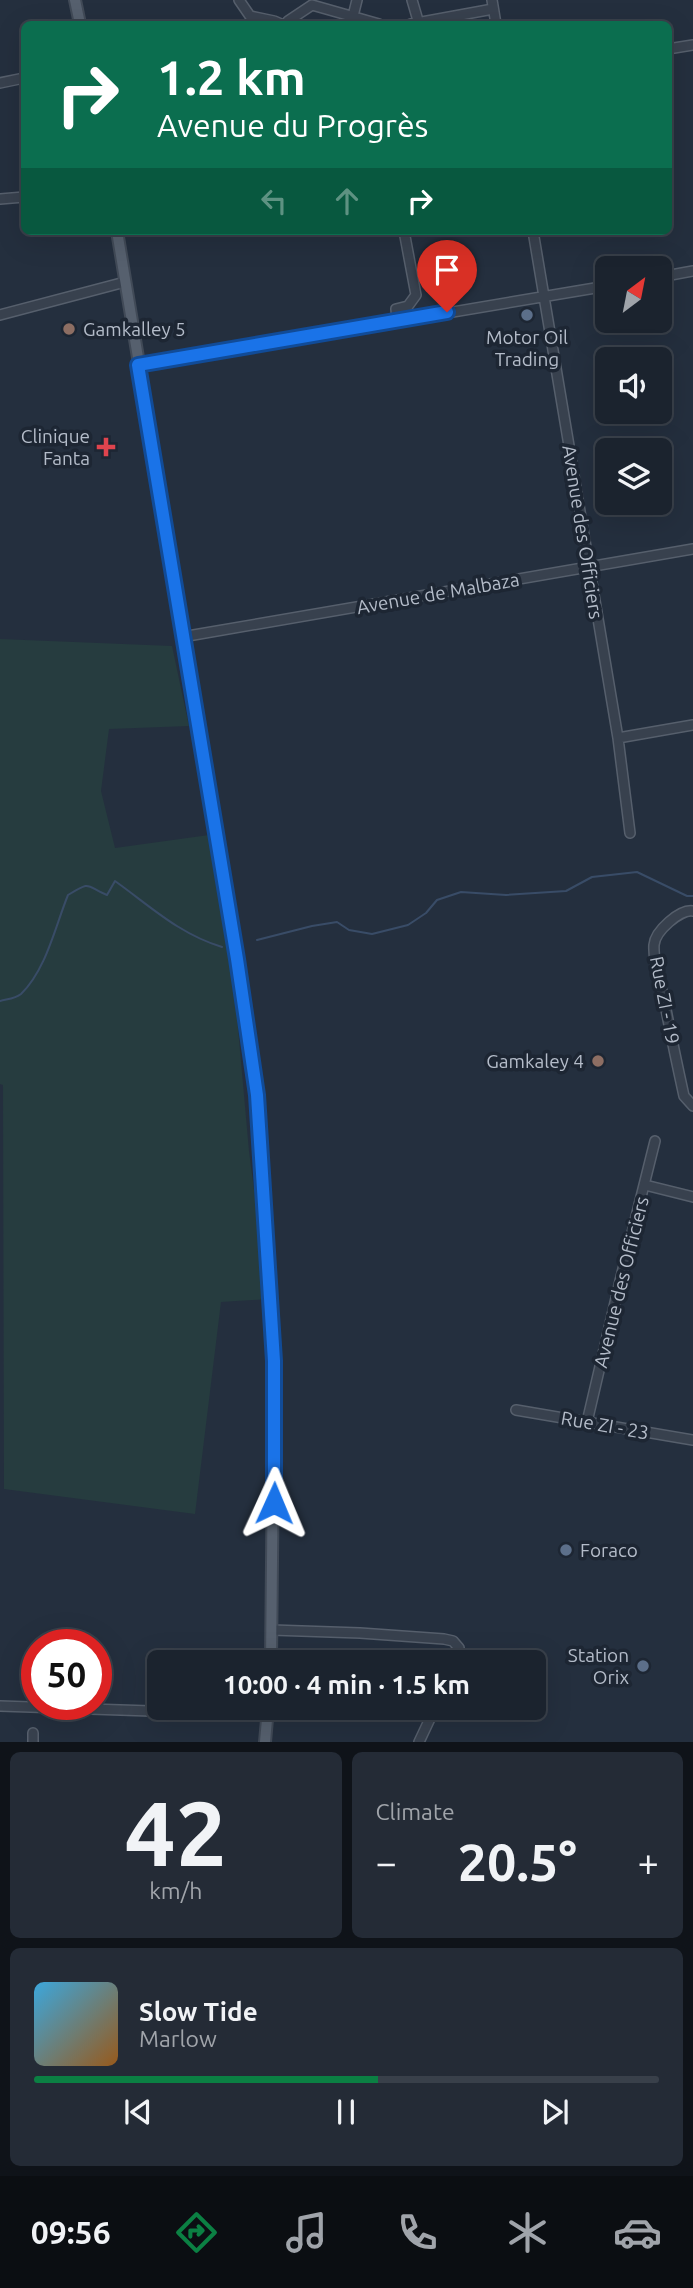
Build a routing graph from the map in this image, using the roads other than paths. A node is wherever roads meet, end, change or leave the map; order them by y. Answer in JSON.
{"nodes":[{"id":1,"x":75,"y":0,"type":"edge"},
{"id":2,"x":239,"y":0,"type":"edge"},
{"id":3,"x":357,"y":0,"type":"edge"},
{"id":4,"x":412,"y":0,"type":"edge"},
{"id":5,"x":493,"y":4,"type":"edge"},
{"id":6,"x":353,"y":16,"type":"junction"},
{"id":7,"x":247,"y":20,"type":"edge"},
{"id":8,"x":79,"y":21,"type":"edge"},
{"id":9,"x":274,"y":21,"type":"edge"},
{"id":10,"x":288,"y":21,"type":"edge"},
{"id":11,"x":369,"y":21,"type":"edge"},
{"id":12,"x":418,"y":21,"type":"edge"},
{"id":13,"x":430,"y":21,"type":"edge"},
{"id":14,"x":693,"y":45,"type":"edge"},
{"id":15,"x":672,"y":48,"type":"edge"},
{"id":16,"x":21,"y":79,"type":"edge"},
{"id":17,"x":0,"y":83,"type":"edge"},
{"id":18,"x":21,"y":197,"type":"edge"},
{"id":19,"x":0,"y":199,"type":"edge"},
{"id":20,"x":118,"y":235,"type":"edge"},
{"id":21,"x":405,"y":235,"type":"edge"},
{"id":22,"x":534,"y":235,"type":"edge"},
{"id":23,"x":693,"y":271,"type":"edge"},
{"id":24,"x":672,"y":275,"type":"edge"},
{"id":25,"x":125,"y":282,"type":"junction"},
{"id":26,"x":595,"y":288,"type":"edge"},
{"id":27,"x":545,"y":296,"type":"junction"},
{"id":28,"x":0,"y":315,"type":"edge"},
{"id":29,"x":397,"y":321,"type":"junction"},
{"id":30,"x":138,"y":365,"type":"junction"},
{"id":31,"x":693,"y":549,"type":"edge"},
{"id":32,"x":588,"y":567,"type":"junction"},
{"id":33,"x":183,"y":637,"type":"junction"},
{"id":34,"x":693,"y":725,"type":"edge"},
{"id":35,"x":618,"y":738,"type":"junction"},
{"id":36,"x":630,"y":833,"type":"dead end"},
{"id":37,"x":693,"y":911,"type":"edge"},
{"id":38,"x":693,"y":1107,"type":"edge"},
{"id":39,"x":655,"y":1142,"type":"dead end"},
{"id":40,"x":645,"y":1185,"type":"junction"},
{"id":41,"x":693,"y":1198,"type":"edge"},
{"id":42,"x":516,"y":1410,"type":"dead end"},
{"id":43,"x":587,"y":1422,"type":"junction"},
{"id":44,"x":693,"y":1440,"type":"edge"},
{"id":45,"x":272,"y":1630,"type":"junction"},
{"id":46,"x":271,"y":1650,"type":"edge"},
{"id":47,"x":458,"y":1650,"type":"edge"},
{"id":48,"x":0,"y":1706,"type":"edge"},
{"id":49,"x":147,"y":1709,"type":"edge"},
{"id":50,"x":267,"y":1720,"type":"edge"},
{"id":51,"x":429,"y":1720,"type":"edge"},
{"id":52,"x":265,"y":1742,"type":"edge"},
{"id":53,"x":419,"y":1742,"type":"edge"}],
"edges":[{"from":1,"to":8,"type":"main road"},
{"from":2,"to":7,"type":"street"},
{"from":3,"to":6,"type":"street"},
{"from":4,"to":12,"type":"street"},
{"from":5,"to":13,"type":"street"},
{"from":6,"to":10,"type":"street"},
{"from":6,"to":11,"type":"street"},
{"from":7,"to":9,"type":"street"},
{"from":14,"to":15,"type":"street"},
{"from":16,"to":17,"type":"street"},
{"from":18,"to":19,"type":"street"},
{"from":20,"to":25,"type":"main road"},
{"from":21,"to":29,"type":"street"},
{"from":22,"to":27,"type":"street","name":"Avenue des Officiers"},
{"from":23,"to":24,"type":"street"},
{"from":25,"to":28,"type":"street"},
{"from":25,"to":30,"type":"main road"},
{"from":26,"to":27,"type":"street"},
{"from":27,"to":29,"type":"street"},
{"from":27,"to":32,"type":"street","name":"Avenue des Officiers"},
{"from":29,"to":30,"type":"street"},
{"from":30,"to":33,"type":"main road"},
{"from":31,"to":32,"type":"street","name":"Avenue de Malbaza"},
{"from":32,"to":33,"type":"street","name":"Avenue de Malbaza"},
{"from":32,"to":35,"type":"street","name":"Avenue des Officiers"},
{"from":33,"to":45,"type":"main road"},
{"from":34,"to":35,"type":"street"},
{"from":35,"to":36,"type":"street","name":"Avenue des Officiers"},
{"from":37,"to":38,"type":"street","name":"Rue ZI - 19"},
{"from":39,"to":40,"type":"street","name":"Avenue des Officiers"},
{"from":40,"to":41,"type":"street"},
{"from":40,"to":43,"type":"street","name":"Avenue des Officiers"},
{"from":42,"to":43,"type":"street","name":"Rue ZI - 23"},
{"from":43,"to":44,"type":"street","name":"Rue ZI - 23"},
{"from":45,"to":46,"type":"main road"},
{"from":45,"to":47,"type":"street"},
{"from":48,"to":49,"type":"street"},
{"from":50,"to":52,"type":"main road"},
{"from":51,"to":53,"type":"street"}]}
